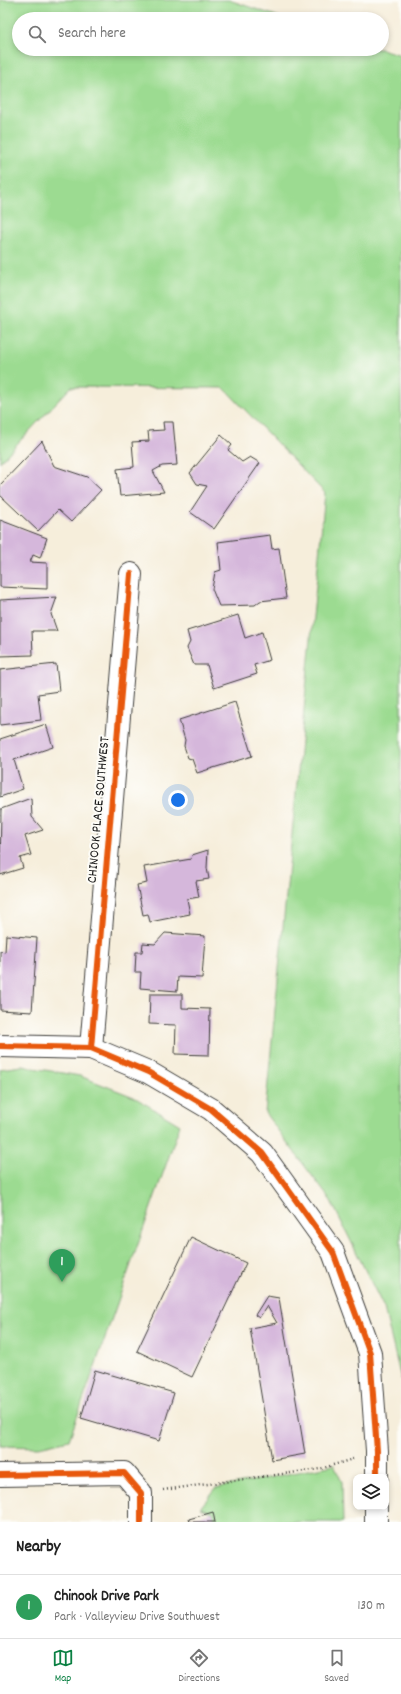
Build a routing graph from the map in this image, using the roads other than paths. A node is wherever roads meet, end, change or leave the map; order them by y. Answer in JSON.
{"nodes":[{"id":1,"x":131,"y":574,"type":"dead end"},
{"id":2,"x":0,"y":1046,"type":"edge"},
{"id":3,"x":91,"y":1048,"type":"junction"},
{"id":4,"x":376,"y":1474,"type":"edge"},
{"id":5,"x":0,"y":1475,"type":"edge"},
{"id":6,"x":376,"y":1510,"type":"edge"},
{"id":7,"x":141,"y":1522,"type":"edge"},
{"id":8,"x":376,"y":1522,"type":"edge"}],
"edges":[{"from":1,"to":3,"type":"street","name":"CHINOOK PLACE SOUTHWEST"},
{"from":2,"to":3,"type":"street"},
{"from":3,"to":4,"type":"street"},
{"from":5,"to":7,"type":"street"},
{"from":6,"to":8,"type":"street"}]}
